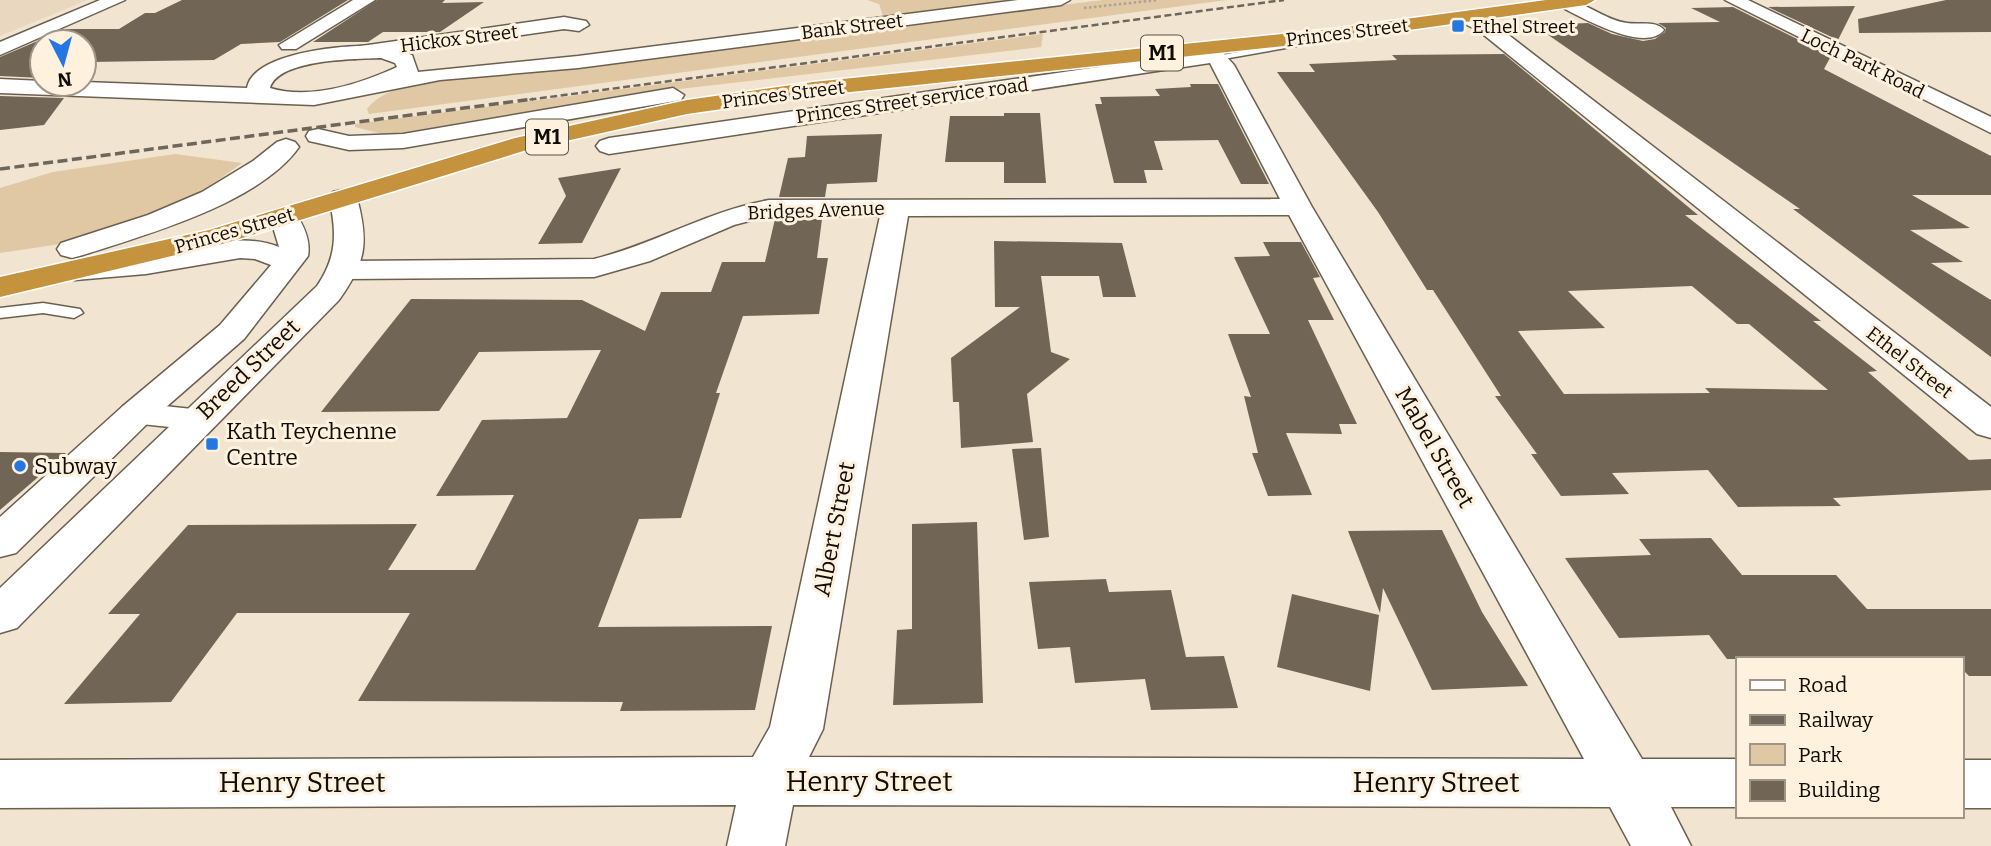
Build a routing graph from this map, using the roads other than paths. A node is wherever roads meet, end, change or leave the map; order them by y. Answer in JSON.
{"nodes":[{"id":1,"x":116,"y":0,"type":"edge"},
{"id":2,"x":366,"y":0,"type":"edge"},
{"id":3,"x":1061,"y":0,"type":"edge"},
{"id":4,"x":1494,"y":0,"type":"edge"},
{"id":5,"x":1734,"y":0,"type":"edge"},
{"id":6,"x":1576,"y":1,"type":"edge"},
{"id":7,"x":1462,"y":18,"type":"junction"},
{"id":8,"x":571,"y":24,"type":"junction"},
{"id":9,"x":1654,"y":30,"type":"dead end"},
{"id":10,"x":684,"y":46,"type":"junction"},
{"id":11,"x":0,"y":49,"type":"edge"},
{"id":12,"x":1209,"y":49,"type":"junction"},
{"id":13,"x":382,"y":52,"type":"junction"},
{"id":14,"x":291,"y":53,"type":"junction"},
{"id":15,"x":354,"y":53,"type":"junction"},
{"id":16,"x":550,"y":53,"type":"junction"},
{"id":17,"x":528,"y":59,"type":"junction"},
{"id":18,"x":244,"y":70,"type":"dead end"},
{"id":19,"x":0,"y":72,"type":"edge"},
{"id":20,"x":28,"y":72,"type":"edge"},
{"id":21,"x":201,"y":72,"type":"dead end"},
{"id":22,"x":98,"y":80,"type":"edge"},
{"id":23,"x":98,"y":83,"type":"edge"},
{"id":24,"x":28,"y":84,"type":"edge"},
{"id":25,"x":0,"y":86,"type":"edge"},
{"id":26,"x":370,"y":87,"type":"junction"},
{"id":27,"x":28,"y":89,"type":"edge"},
{"id":28,"x":0,"y":93,"type":"edge"},
{"id":29,"x":673,"y":95,"type":"junction"},
{"id":30,"x":271,"y":96,"type":"junction"},
{"id":31,"x":1989,"y":125,"type":"edge"},
{"id":32,"x":318,"y":136,"type":"junction"},
{"id":33,"x":608,"y":146,"type":"dead end"},
{"id":34,"x":286,"y":147,"type":"junction"},
{"id":35,"x":335,"y":179,"type":"junction"},
{"id":36,"x":283,"y":199,"type":"junction"},
{"id":37,"x":896,"y":207,"type":"junction"},
{"id":38,"x":1298,"y":207,"type":"junction"},
{"id":39,"x":74,"y":260,"type":"junction"},
{"id":40,"x":290,"y":262,"type":"junction"},
{"id":41,"x":0,"y":266,"type":"edge"},
{"id":42,"x":345,"y":270,"type":"junction"},
{"id":43,"x":0,"y":286,"type":"edge"},
{"id":44,"x":0,"y":313,"type":"edge"},
{"id":45,"x":74,"y":313,"type":"dead end"},
{"id":46,"x":136,"y":414,"type":"junction"},
{"id":47,"x":197,"y":419,"type":"junction"},
{"id":48,"x":1991,"y":426,"type":"edge"},
{"id":49,"x":0,"y":542,"type":"edge"},
{"id":50,"x":0,"y":616,"type":"edge"},
{"id":51,"x":769,"y":781,"type":"junction"},
{"id":52,"x":1628,"y":782,"type":"junction"},
{"id":53,"x":1736,"y":783,"type":"edge"},
{"id":54,"x":0,"y":784,"type":"edge"},
{"id":55,"x":1963,"y":784,"type":"edge"},
{"id":56,"x":1991,"y":784,"type":"edge"},
{"id":57,"x":756,"y":846,"type":"edge"},
{"id":58,"x":1662,"y":846,"type":"edge"}],
"edges":[{"from":1,"to":11,"type":"street"},
{"from":2,"to":14,"type":"street"},
{"from":3,"to":10,"type":"street","name":"Bank Street"},
{"from":4,"to":12,"type":"highway","name":"Princes Street","number":"M1"},
{"from":5,"to":31,"type":"street","name":"Loch Park Road"},
{"from":6,"to":7,"type":"highway","name":"Princes Street","number":"M1"},
{"from":6,"to":9,"type":"street"},
{"from":7,"to":12,"type":"highway","name":"Princes Street","number":"M1"},
{"from":7,"to":48,"type":"street","name":"Ethel Street"},
{"from":8,"to":15,"type":"street","name":"Hickox Street"},
{"from":8,"to":16,"type":"street","name":"Hickox Street"},
{"from":8,"to":17,"type":"street","name":"Hickox Street"},
{"from":10,"to":16,"type":"street","name":"Bank Street"},
{"from":10,"to":17,"type":"street","name":"Bank Street"},
{"from":12,"to":29,"type":"highway","name":"Princes Street","number":"M1"},
{"from":12,"to":33,"type":"street","name":"Princes Street service road"},
{"from":12,"to":35,"type":"highway","name":"Princes Street","number":"M1"},
{"from":12,"to":38,"type":"street","name":"Mabel Street"},
{"from":13,"to":15,"type":"street","name":"Bank Street"},
{"from":13,"to":17,"type":"street","name":"Bank Street"},
{"from":13,"to":26,"type":"street"},
{"from":14,"to":15,"type":"street"},
{"from":14,"to":18,"type":"street"},
{"from":14,"to":30,"type":"street"},
{"from":16,"to":17,"type":"street","name":"Hickox Street"},
{"from":17,"to":26,"type":"street","name":"Bank Street"},
{"from":19,"to":20,"type":"street"},
{"from":21,"to":22,"type":"street"},
{"from":23,"to":30,"type":"street","name":"Bank Street"},
{"from":24,"to":25,"type":"street"},
{"from":26,"to":30,"type":"street","name":"Bank Street"},
{"from":26,"to":32,"type":"street"},
{"from":27,"to":28,"type":"street"},
{"from":29,"to":32,"type":"street"},
{"from":29,"to":35,"type":"highway","name":"Princes Street","number":"M1"},
{"from":30,"to":34,"type":"street"},
{"from":32,"to":35,"type":"street","name":"Breed Street"},
{"from":34,"to":36,"type":"street"},
{"from":34,"to":39,"type":"street"},
{"from":35,"to":36,"type":"highway","name":"Princes Street","number":"M1"},
{"from":35,"to":42,"type":"street","name":"Breed Street"},
{"from":36,"to":39,"type":"highway","name":"Princes Street","number":"M1"},
{"from":36,"to":40,"type":"street"},
{"from":37,"to":38,"type":"street","name":"Bridges Avenue"},
{"from":37,"to":42,"type":"street","name":"Bridges Avenue"},
{"from":37,"to":51,"type":"street","name":"Albert Street"},
{"from":38,"to":52,"type":"street","name":"Mabel Street"},
{"from":39,"to":40,"type":"street"},
{"from":39,"to":41,"type":"highway","name":"Princes Street","number":"M1"},
{"from":39,"to":43,"type":"highway","name":"Princes Street","number":"M1"},
{"from":40,"to":46,"type":"street","name":"Breed Street"},
{"from":42,"to":47,"type":"street","name":"Breed Street"},
{"from":44,"to":45,"type":"lane"},
{"from":46,"to":47,"type":"street"},
{"from":46,"to":49,"type":"street","name":"Breed Street"},
{"from":47,"to":50,"type":"street","name":"Breed Street"},
{"from":51,"to":52,"type":"street","name":"Henry Street"},
{"from":51,"to":54,"type":"street","name":"Henry Street"},
{"from":51,"to":57,"type":"street","name":"Albert Street"},
{"from":52,"to":53,"type":"street","name":"Henry Street"},
{"from":52,"to":58,"type":"street","name":"Mabel Street"},
{"from":55,"to":56,"type":"street"}]}
